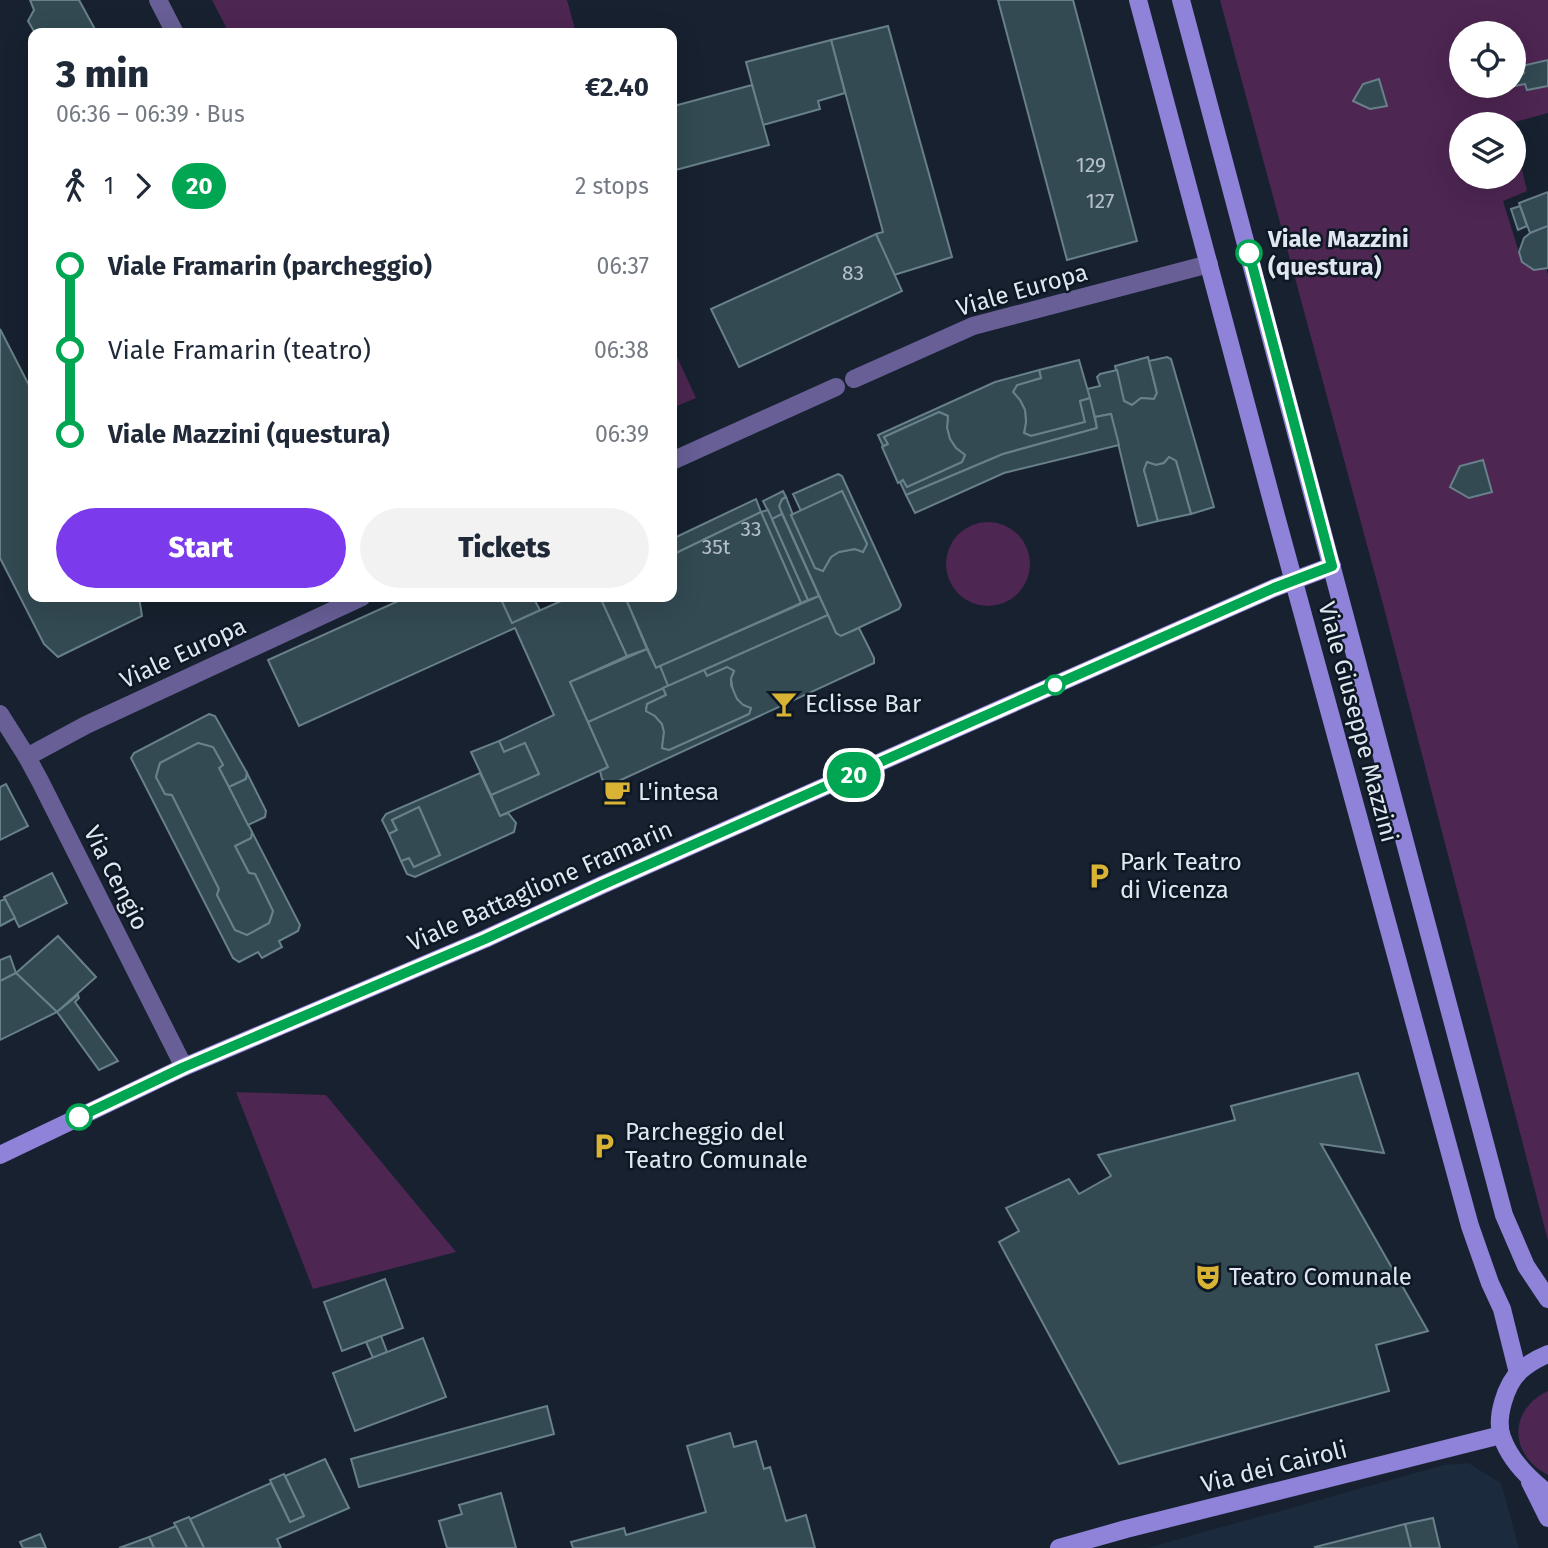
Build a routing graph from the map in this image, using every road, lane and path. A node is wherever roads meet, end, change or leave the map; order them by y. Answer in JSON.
{"nodes":[{"id":1,"x":158,"y":0,"type":"edge"},
{"id":2,"x":1138,"y":0,"type":"edge"},
{"id":3,"x":1181,"y":0,"type":"edge"},
{"id":4,"x":172,"y":28,"type":"edge"},
{"id":5,"x":1209,"y":264,"type":"junction"},
{"id":6,"x":853,"y":379,"type":"dead end"},
{"id":7,"x":836,"y":387,"type":"dead end"},
{"id":8,"x":677,"y":459,"type":"edge"},
{"id":9,"x":1332,"y":566,"type":"junction"},
{"id":10,"x":1294,"y":581,"type":"junction"},
{"id":11,"x":351,"y":602,"type":"edge"},
{"id":12,"x":0,"y":715,"type":"edge"},
{"id":13,"x":27,"y":757,"type":"junction"},
{"id":14,"x":184,"y":1067,"type":"junction"},
{"id":15,"x":0,"y":1155,"type":"edge"},
{"id":16,"x":1548,"y":1299,"type":"edge"},
{"id":17,"x":1548,"y":1354,"type":"edge"},
{"id":18,"x":1518,"y":1373,"type":"junction"},
{"id":19,"x":1501,"y":1435,"type":"junction"},
{"id":20,"x":1529,"y":1479,"type":"junction"},
{"id":21,"x":1548,"y":1492,"type":"edge"},
{"id":22,"x":1548,"y":1518,"type":"edge"},
{"id":23,"x":1059,"y":1548,"type":"edge"}],
"edges":[{"from":1,"to":4,"type":"street"},
{"from":2,"to":5,"type":"main road","name":"Viale Giuseppe Mazzini"},
{"from":3,"to":9,"type":"main road","name":"Viale Giuseppe Mazzini"},
{"from":5,"to":6,"type":"street","name":"Viale Europa"},
{"from":5,"to":10,"type":"main road","name":"Viale Giuseppe Mazzini"},
{"from":7,"to":8,"type":"street"},
{"from":9,"to":10,"type":"main road","name":"Viale Battaglione Framarin"},
{"from":9,"to":16,"type":"main road","name":"Viale Giuseppe Mazzini"},
{"from":10,"to":14,"type":"main road","name":"Viale Battaglione Framarin"},
{"from":10,"to":18,"type":"main road","name":"Viale Giuseppe Mazzini"},
{"from":11,"to":13,"type":"street","name":"Viale Europa"},
{"from":12,"to":13,"type":"street","name":"Via Cengio"},
{"from":13,"to":14,"type":"street","name":"Via Cengio"},
{"from":14,"to":15,"type":"main road","name":"Viale Battaglione Framarin"},
{"from":17,"to":18,"type":"main road"},
{"from":18,"to":19,"type":"main road"},
{"from":19,"to":20,"type":"main road"},
{"from":19,"to":23,"type":"main road","name":"Via dei Cairoli"},
{"from":20,"to":21,"type":"main road"},
{"from":20,"to":22,"type":"main road"}]}
